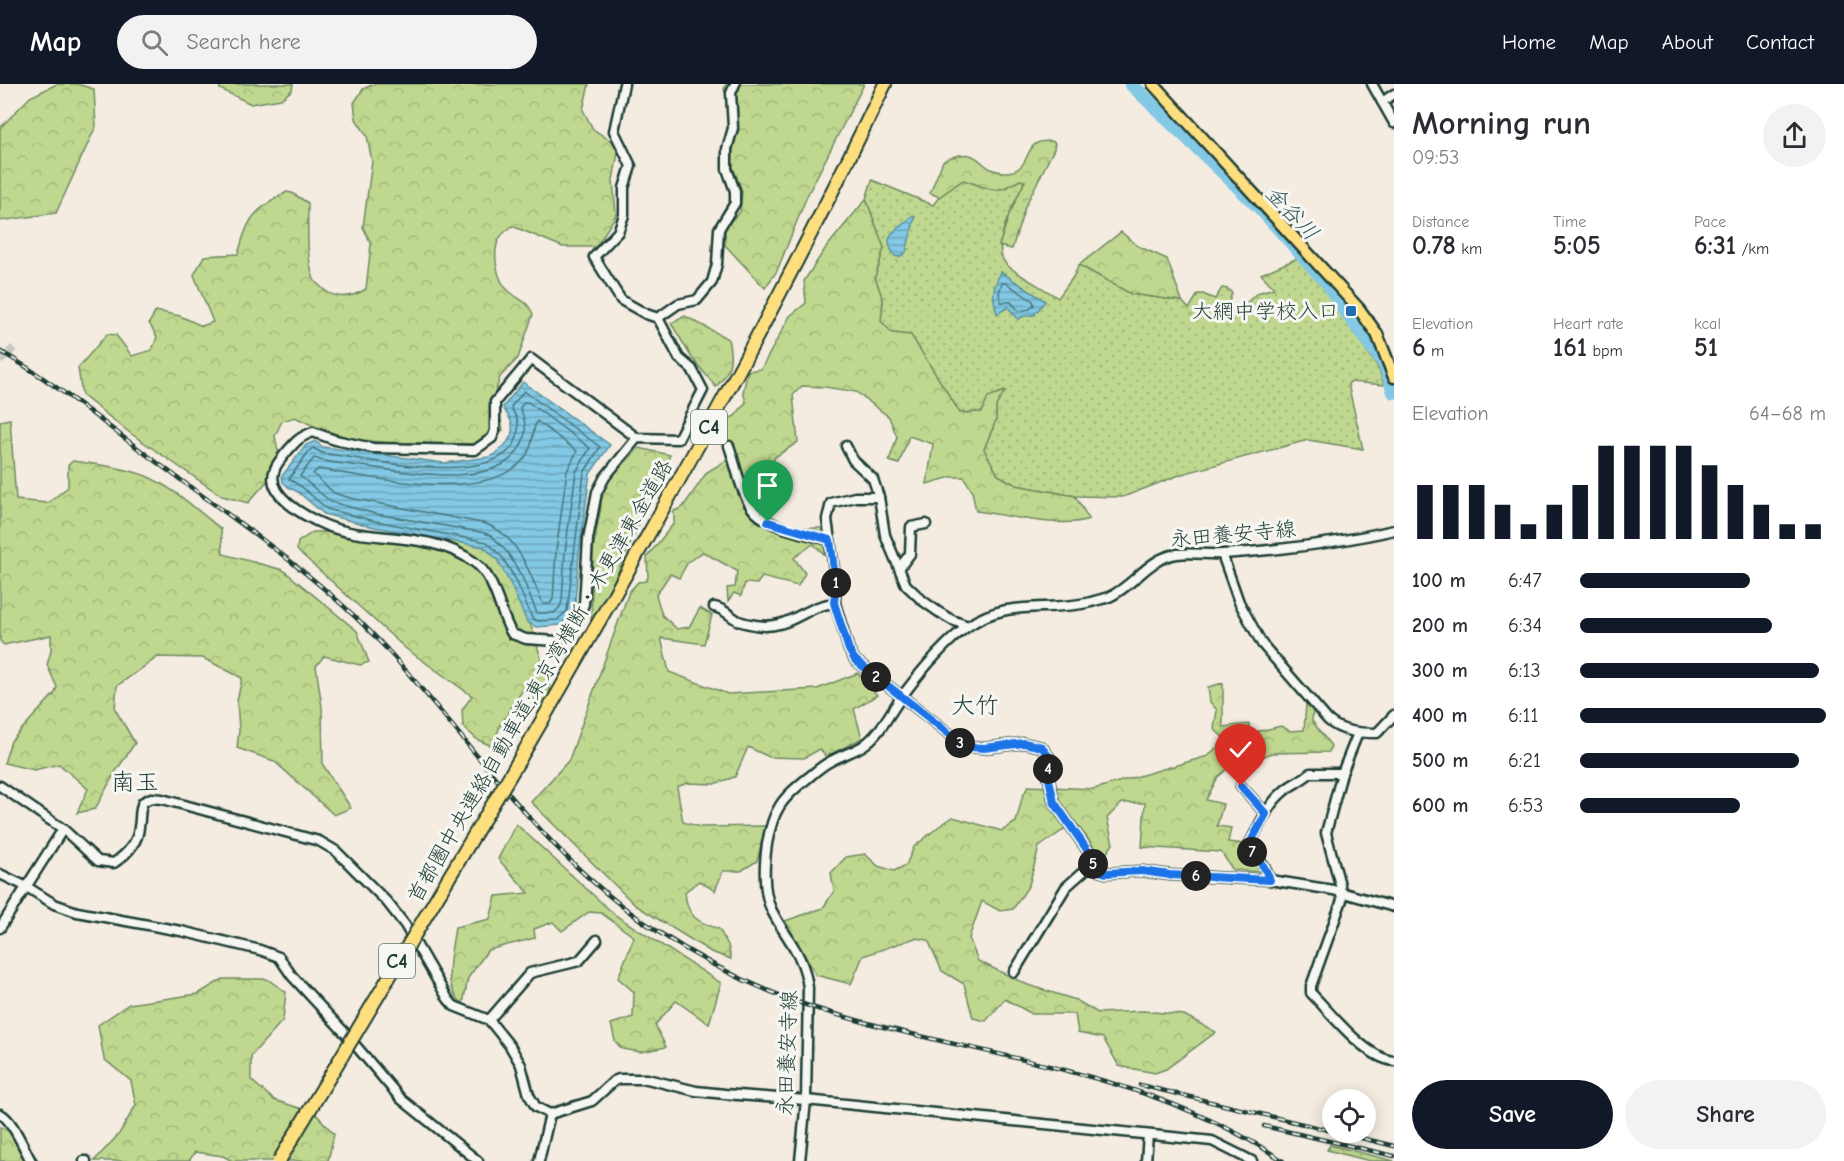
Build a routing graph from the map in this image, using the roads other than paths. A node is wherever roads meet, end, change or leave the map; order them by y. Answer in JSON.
{"nodes":[{"id":1,"x":624,"y":84,"type":"edge"},
{"id":2,"x":735,"y":84,"type":"edge"},
{"id":3,"x":885,"y":84,"type":"edge"},
{"id":4,"x":1153,"y":84,"type":"edge"},
{"id":5,"x":1372,"y":84,"type":"edge"},
{"id":6,"x":1394,"y":94,"type":"edge"},
{"id":7,"x":1382,"y":102,"type":"junction"},
{"id":8,"x":1394,"y":123,"type":"edge"},
{"id":9,"x":658,"y":318,"type":"junction"},
{"id":10,"x":1394,"y":377,"type":"edge"},
{"id":11,"x":637,"y":438,"type":"junction"},
{"id":12,"x":729,"y":446,"type":"dead end"},
{"id":13,"x":846,"y":446,"type":"dead end"},
{"id":14,"x":879,"y":497,"type":"junction"},
{"id":15,"x":926,"y":524,"type":"dead end"},
{"id":16,"x":1394,"y":530,"type":"edge"},
{"id":17,"x":830,"y":540,"type":"junction"},
{"id":18,"x":1222,"y":554,"type":"junction"},
{"id":19,"x":900,"y":567,"type":"junction"},
{"id":20,"x":834,"y":603,"type":"junction"},
{"id":21,"x":714,"y":607,"type":"dead end"},
{"id":22,"x":968,"y":626,"type":"junction"},
{"id":23,"x":902,"y":696,"type":"junction"},
{"id":24,"x":1394,"y":715,"type":"edge"},
{"id":25,"x":1358,"y":733,"type":"junction"},
{"id":26,"x":1342,"y":773,"type":"junction"},
{"id":27,"x":0,"y":786,"type":"edge"},
{"id":28,"x":1241,"y":786,"type":"dead end"},
{"id":29,"x":1266,"y":814,"type":"junction"},
{"id":30,"x":63,"y":829,"type":"junction"},
{"id":31,"x":1093,"y":863,"type":"junction"},
{"id":32,"x":0,"y":874,"type":"edge"},
{"id":33,"x":1270,"y":880,"type":"junction"},
{"id":34,"x":27,"y":887,"type":"junction"},
{"id":35,"x":1342,"y":893,"type":"junction"},
{"id":36,"x":1394,"y":907,"type":"edge"},
{"id":37,"x":0,"y":928,"type":"edge"},
{"id":38,"x":597,"y":940,"type":"dead end"},
{"id":39,"x":1014,"y":972,"type":"dead end"},
{"id":40,"x":489,"y":1020,"type":"junction"},
{"id":41,"x":1394,"y":1060,"type":"edge"},
{"id":42,"x":806,"y":1100,"type":"junction"},
{"id":43,"x":0,"y":1114,"type":"edge"},
{"id":44,"x":550,"y":1114,"type":"junction"},
{"id":45,"x":1148,"y":1135,"type":"junction"},
{"id":46,"x":31,"y":1161,"type":"edge"},
{"id":47,"x":279,"y":1161,"type":"edge"},
{"id":48,"x":478,"y":1161,"type":"edge"},
{"id":49,"x":539,"y":1161,"type":"edge"},
{"id":50,"x":800,"y":1161,"type":"edge"},
{"id":51,"x":1146,"y":1161,"type":"edge"},
{"id":52,"x":1252,"y":1161,"type":"edge"}],
"edges":[{"from":1,"to":9,"type":"street"},
{"from":2,"to":9,"type":"street"},
{"from":3,"to":47,"type":"highway","name":"首都圏中央連絡自動車道;東京湾横断・木更津東金道路","number":"C4","bridge":true},
{"from":4,"to":10,"type":"main road"},
{"from":5,"to":7,"type":"street"},
{"from":6,"to":7,"type":"street"},
{"from":7,"to":8,"type":"street"},
{"from":9,"to":11,"type":"street"},
{"from":11,"to":11,"type":"street"},
{"from":12,"to":17,"type":"street"},
{"from":13,"to":14,"type":"street"},
{"from":14,"to":17,"type":"street"},
{"from":14,"to":19,"type":"street"},
{"from":15,"to":19,"type":"street"},
{"from":16,"to":18,"type":"street","name":"永田養安寺線"},
{"from":17,"to":20,"type":"street"},
{"from":18,"to":22,"type":"street","name":"永田養安寺線"},
{"from":18,"to":25,"type":"street"},
{"from":19,"to":22,"type":"street"},
{"from":20,"to":21,"type":"street"},
{"from":20,"to":23,"type":"street"},
{"from":22,"to":23,"type":"street","name":"永田養安寺線"},
{"from":23,"to":31,"type":"street"},
{"from":23,"to":42,"type":"street","name":"永田養安寺線"},
{"from":24,"to":25,"type":"street"},
{"from":25,"to":26,"type":"street"},
{"from":26,"to":29,"type":"street"},
{"from":26,"to":35,"type":"street"},
{"from":27,"to":30,"type":"street"},
{"from":28,"to":29,"type":"street"},
{"from":29,"to":33,"type":"street"},
{"from":30,"to":34,"type":"street"},
{"from":30,"to":40,"type":"street"},
{"from":31,"to":33,"type":"street"},
{"from":31,"to":39,"type":"street"},
{"from":32,"to":34,"type":"street"},
{"from":33,"to":35,"type":"street"},
{"from":34,"to":37,"type":"street"},
{"from":34,"to":48,"type":"street"},
{"from":35,"to":36,"type":"street"},
{"from":35,"to":41,"type":"street"},
{"from":38,"to":40,"type":"street"},
{"from":40,"to":44,"type":"street"},
{"from":42,"to":44,"type":"street"},
{"from":42,"to":45,"type":"street"},
{"from":42,"to":50,"type":"street","name":"永田養安寺線"},
{"from":43,"to":46,"type":"street"},
{"from":44,"to":49,"type":"street"},
{"from":45,"to":51,"type":"street"},
{"from":45,"to":52,"type":"street"}]}
